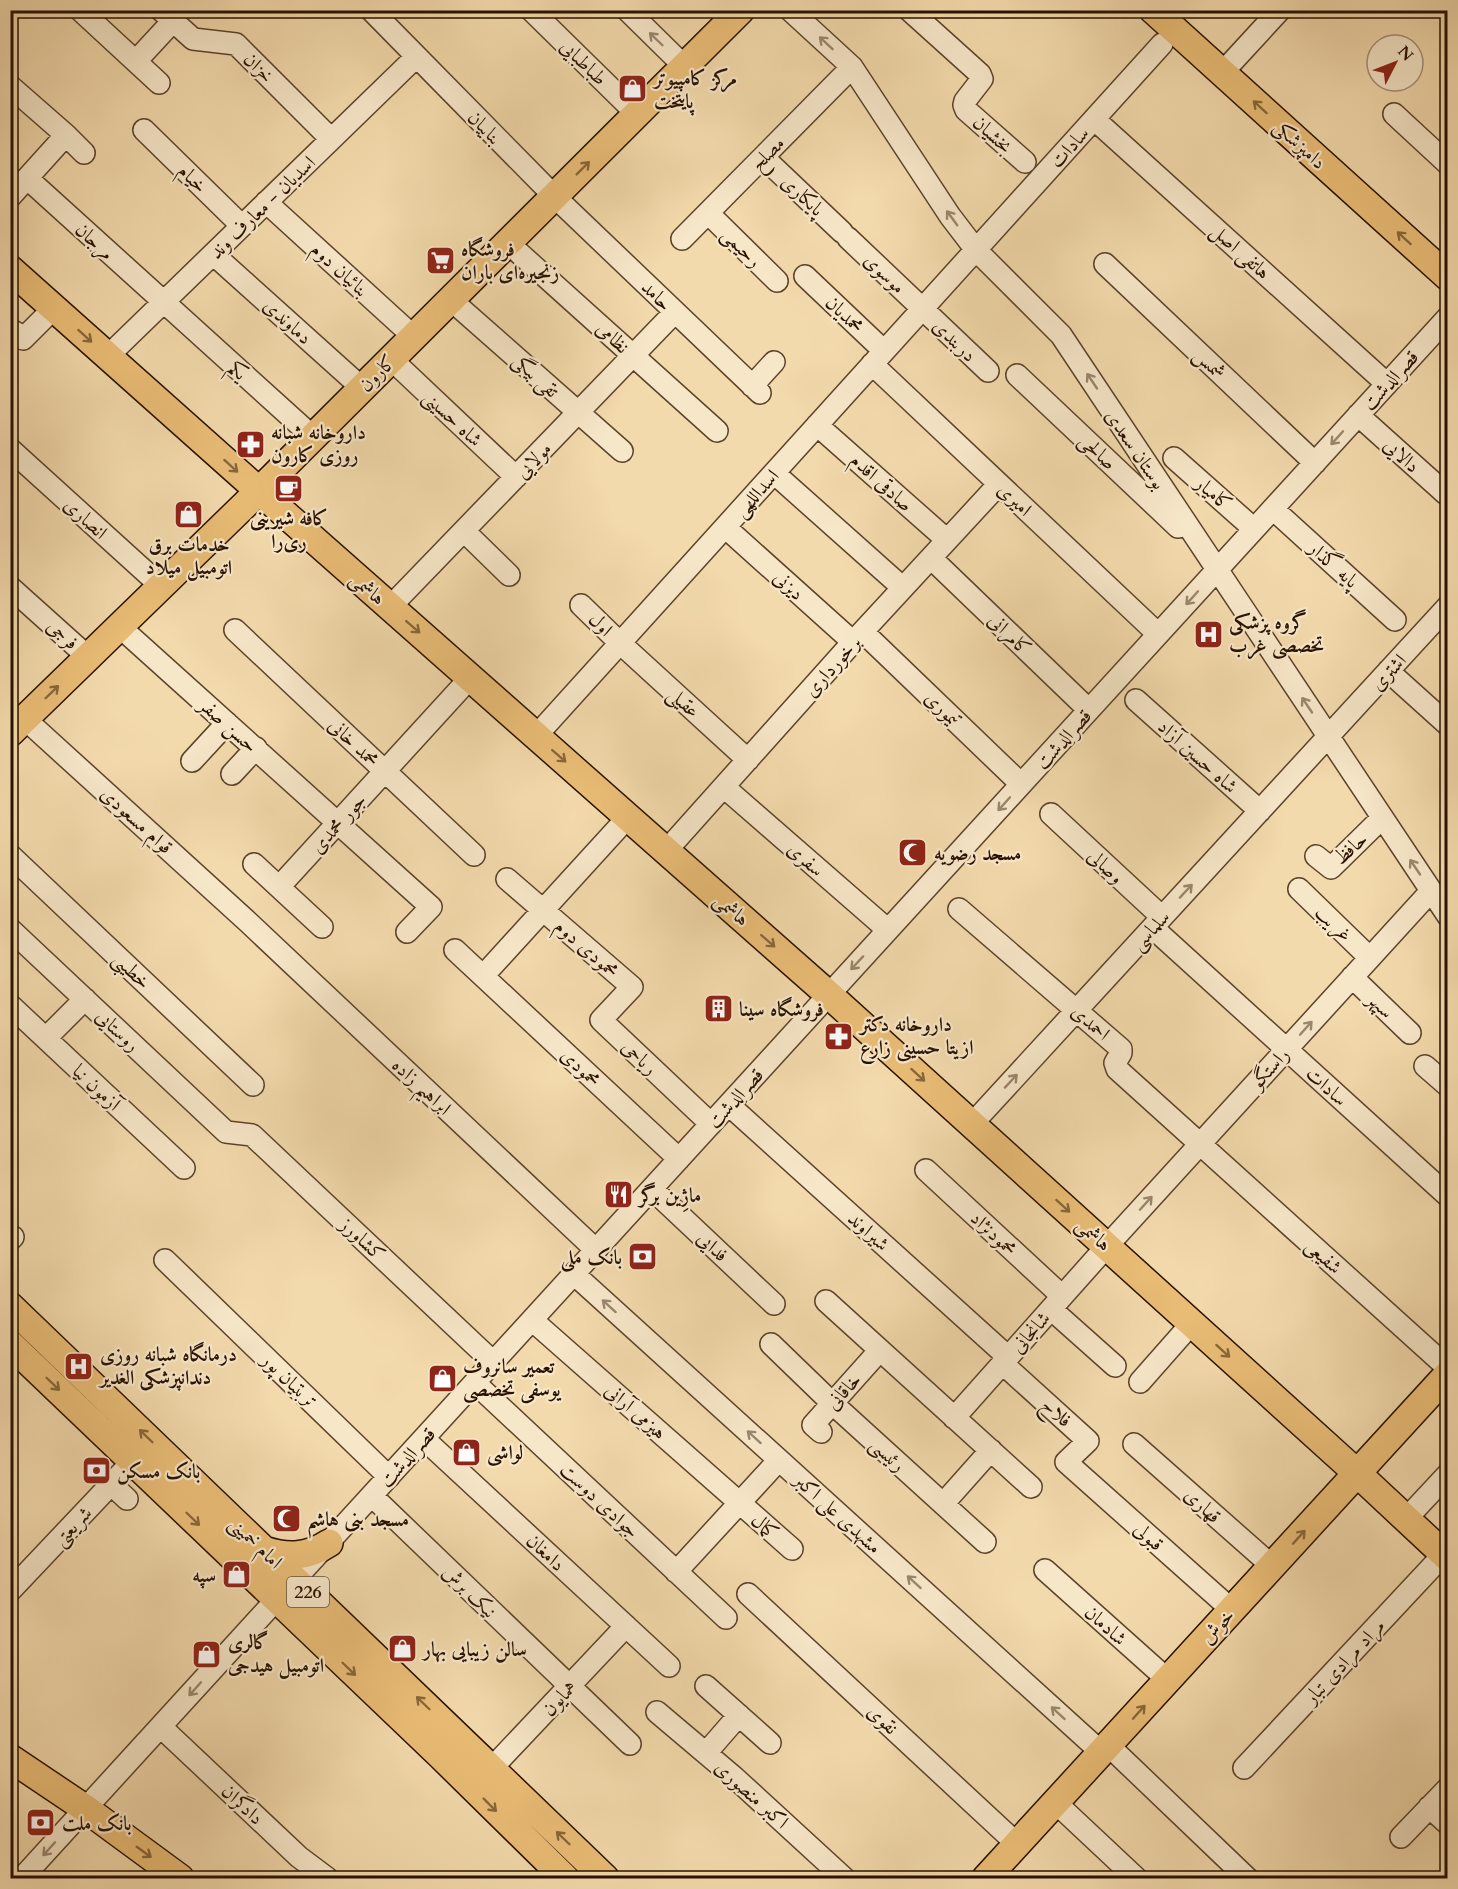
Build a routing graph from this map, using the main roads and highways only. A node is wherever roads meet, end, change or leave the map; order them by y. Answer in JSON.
{"nodes":[{"id":1,"x":741,"y":10,"type":"edge"},
{"id":2,"x":1153,"y":10,"type":"edge"},
{"id":3,"x":10,"y":269,"type":"edge"},
{"id":4,"x":1448,"y":277,"type":"edge"},
{"id":5,"x":259,"y":491,"type":"junction"},
{"id":6,"x":15,"y":727,"type":"edge"},
{"id":7,"x":10,"y":1306,"type":"edge"},
{"id":8,"x":12,"y":1348,"type":"edge"},
{"id":9,"x":1448,"y":1374,"type":"edge"},
{"id":10,"x":1357,"y":1473,"type":"junction"},
{"id":11,"x":329,"y":1543,"type":"road end"},
{"id":12,"x":264,"y":1550,"type":"junction"},
{"id":13,"x":1446,"y":1556,"type":"edge"},
{"id":14,"x":10,"y":1758,"type":"edge"},
{"id":15,"x":180,"y":1878,"type":"edge"},
{"id":16,"x":566,"y":1878,"type":"edge"},
{"id":17,"x":605,"y":1878,"type":"edge"},
{"id":18,"x":986,"y":1878,"type":"edge"}],
"edges":[{"from":5,"to":1,"type":"main road","name":"کارون","one_way":true},
{"from":4,"to":2,"type":"main road","name":"دامپزشکی","one_way":true},
{"from":3,"to":5,"type":"main road","name":"هاشمی","one_way":true},
{"from":6,"to":5,"type":"main road","name":"کارون","one_way":true},
{"from":5,"to":10,"type":"main road","name":"هاشمی","one_way":true},
{"from":12,"to":7,"type":"main road","name":"امام خمینی","number":"226","one_way":true},
{"from":8,"to":16,"type":"main road","name":"امام خمینی","number":"226","one_way":true},
{"from":9,"to":10,"type":"main road","name":"خوش"},
{"from":10,"to":13,"type":"main road","name":"هاشمی"},
{"from":18,"to":10,"type":"main road","name":"خوش","one_way":true},
{"from":11,"to":12,"type":"main road"},
{"from":17,"to":12,"type":"main road","name":"امام خمینی","number":"226","one_way":true},
{"from":14,"to":15,"type":"main road","one_way":true}]}
